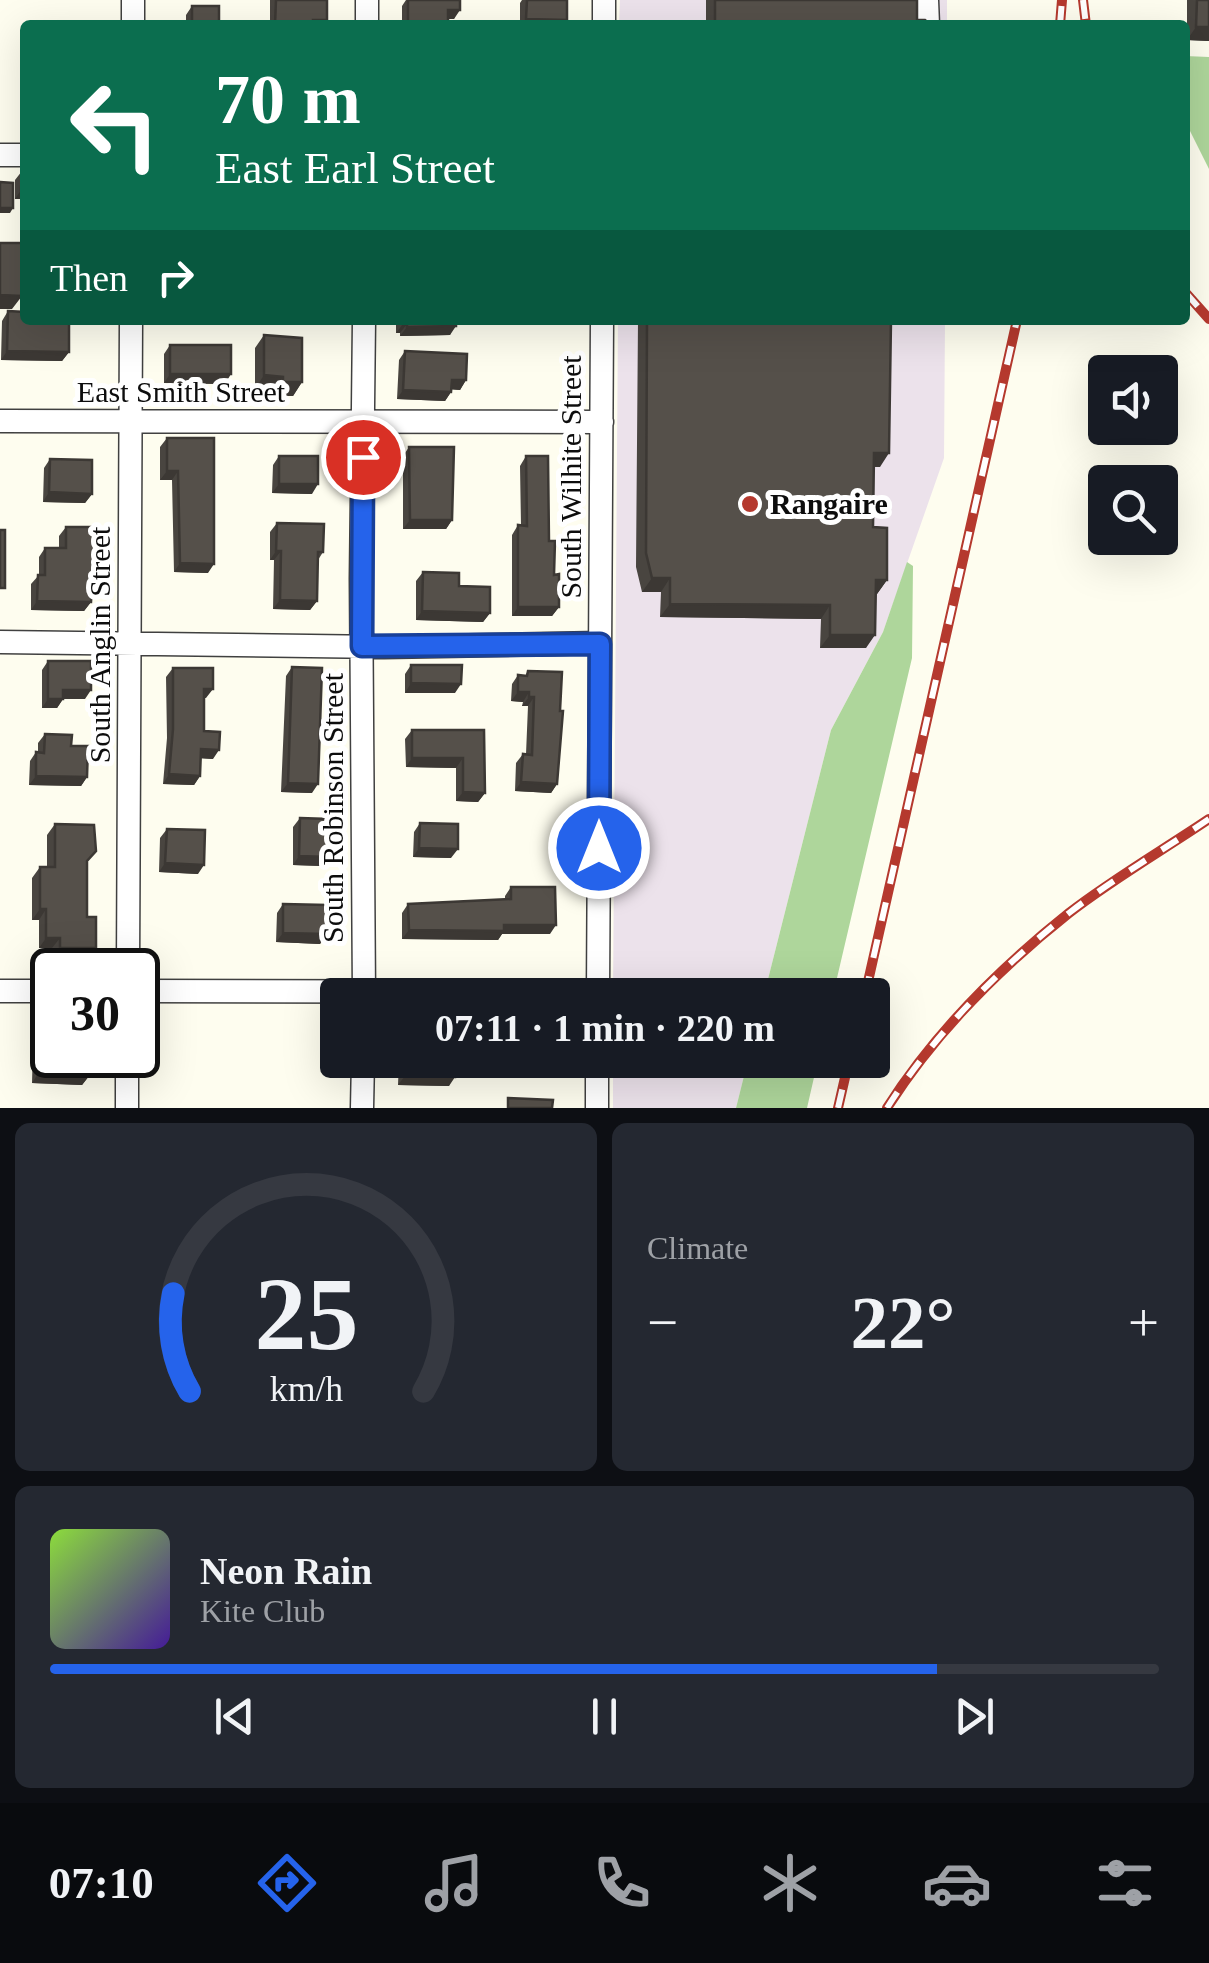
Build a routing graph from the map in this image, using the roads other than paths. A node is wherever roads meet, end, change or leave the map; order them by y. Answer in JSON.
{"nodes":[{"id":1,"x":131,"y":325,"type":"edge"},
{"id":2,"x":364,"y":325,"type":"edge"},
{"id":3,"x":602,"y":325,"type":"edge"},
{"id":4,"x":0,"y":420,"type":"edge"},
{"id":5,"x":131,"y":421,"type":"junction"},
{"id":6,"x":602,"y":422,"type":"junction"},
{"id":7,"x":364,"y":424,"type":"junction"},
{"id":8,"x":0,"y":642,"type":"edge"},
{"id":9,"x":130,"y":643,"type":"junction"},
{"id":10,"x":600,"y":644,"type":"junction"},
{"id":11,"x":362,"y":646,"type":"junction"},
{"id":12,"x":128,"y":948,"type":"edge"},
{"id":13,"x":364,"y":978,"type":"edge"},
{"id":14,"x":598,"y":978,"type":"edge"},
{"id":15,"x":0,"y":991,"type":"edge"},
{"id":16,"x":30,"y":991,"type":"edge"},
{"id":17,"x":160,"y":991,"type":"edge"},
{"id":18,"x":320,"y":993,"type":"edge"},
{"id":19,"x":128,"y":1078,"type":"edge"},
{"id":20,"x":363,"y":1078,"type":"edge"},
{"id":21,"x":598,"y":1078,"type":"edge"},
{"id":22,"x":127,"y":1108,"type":"edge"},
{"id":23,"x":362,"y":1108,"type":"edge"},
{"id":24,"x":597,"y":1108,"type":"edge"}],
"edges":[{"from":1,"to":5,"type":"street","name":"South Anglin Street"},
{"from":2,"to":7,"type":"street","name":"South Robinson Street"},
{"from":3,"to":6,"type":"street","name":"South Wilhite Street"},
{"from":4,"to":5,"type":"street","name":"East Smith Street"},
{"from":5,"to":7,"type":"street","name":"East Smith Street"},
{"from":5,"to":9,"type":"street","name":"South Anglin Street"},
{"from":6,"to":7,"type":"street","name":"East Smith Street"},
{"from":6,"to":10,"type":"street","name":"South Wilhite Street"},
{"from":7,"to":11,"type":"street","name":"South Robinson Street"},
{"from":8,"to":9,"type":"street"},
{"from":9,"to":11,"type":"street"},
{"from":9,"to":12,"type":"street","name":"South Anglin Street"},
{"from":10,"to":11,"type":"street"},
{"from":10,"to":14,"type":"street","name":"South Wilhite Street"},
{"from":11,"to":13,"type":"street","name":"South Robinson Street"},
{"from":15,"to":16,"type":"street"},
{"from":17,"to":18,"type":"street"},
{"from":19,"to":22,"type":"street"},
{"from":20,"to":23,"type":"street"},
{"from":21,"to":24,"type":"street"}]}
